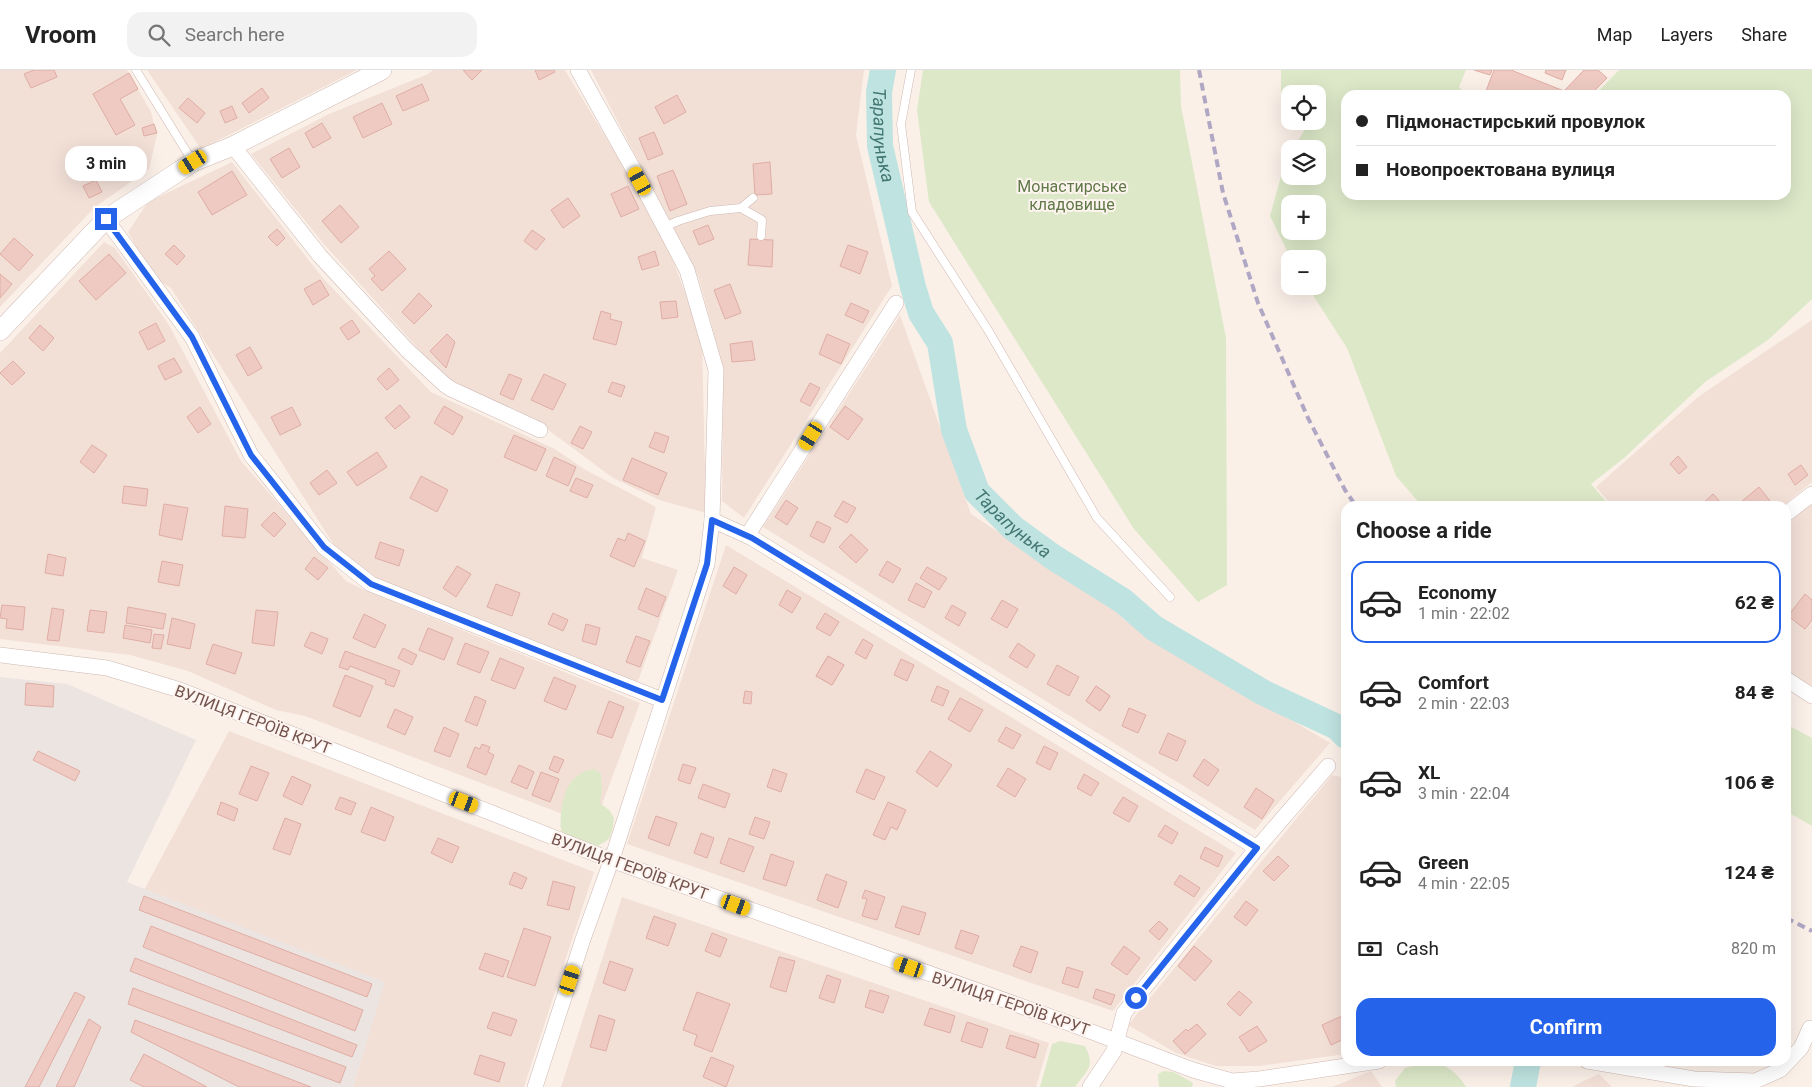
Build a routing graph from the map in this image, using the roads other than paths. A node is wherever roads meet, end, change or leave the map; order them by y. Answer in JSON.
{"nodes":[{"id":1,"x":136,"y":70,"type":"edge"},
{"id":2,"x":382,"y":70,"type":"edge"},
{"id":3,"x":578,"y":70,"type":"edge"},
{"id":4,"x":911,"y":70,"type":"edge"},
{"id":5,"x":233,"y":146,"type":"junction"},
{"id":6,"x":193,"y":162,"type":"junction"},
{"id":7,"x":753,"y":198,"type":"dead end"},
{"id":8,"x":741,"y":208,"type":"junction"},
{"id":9,"x":106,"y":219,"type":"junction"},
{"id":10,"x":664,"y":227,"type":"junction"},
{"id":11,"x":762,"y":236,"type":"dead end"},
{"id":12,"x":896,"y":303,"type":"dead end"},
{"id":13,"x":0,"y":331,"type":"edge"},
{"id":14,"x":540,"y":430,"type":"dead end"},
{"id":15,"x":1812,"y":494,"type":"edge"},
{"id":16,"x":1791,"y":510,"type":"edge"},
{"id":17,"x":712,"y":520,"type":"junction"},
{"id":18,"x":747,"y":536,"type":"junction"},
{"id":19,"x":1170,"y":597,"type":"dead end"},
{"id":20,"x":0,"y":655,"type":"edge"},
{"id":21,"x":1791,"y":682,"type":"edge"},
{"id":22,"x":1812,"y":696,"type":"edge"},
{"id":23,"x":662,"y":700,"type":"junction"},
{"id":24,"x":1328,"y":766,"type":"dead end"},
{"id":25,"x":1257,"y":848,"type":"junction"},
{"id":26,"x":611,"y":860,"type":"junction"},
{"id":27,"x":1810,"y":1028,"type":"dead end"},
{"id":28,"x":1116,"y":1041,"type":"junction"},
{"id":29,"x":1791,"y":1058,"type":"edge"},
{"id":30,"x":1346,"y":1066,"type":"edge"},
{"id":31,"x":1611,"y":1066,"type":"edge"},
{"id":32,"x":1784,"y":1066,"type":"edge"},
{"id":33,"x":1694,"y":1083,"type":"edge"},
{"id":34,"x":1231,"y":1084,"type":"edge"},
{"id":35,"x":1757,"y":1084,"type":"edge"},
{"id":36,"x":535,"y":1087,"type":"edge"},
{"id":37,"x":1090,"y":1087,"type":"edge"}],
"edges":[{"from":1,"to":6,"type":"lane"},
{"from":2,"to":5,"type":"street"},
{"from":3,"to":10,"type":"street"},
{"from":4,"to":19,"type":"lane"},
{"from":5,"to":6,"type":"street"},
{"from":5,"to":14,"type":"street"},
{"from":6,"to":9,"type":"street"},
{"from":7,"to":8,"type":"lane"},
{"from":8,"to":10,"type":"lane"},
{"from":8,"to":11,"type":"lane"},
{"from":9,"to":13,"type":"street"},
{"from":9,"to":23,"type":"street"},
{"from":10,"to":17,"type":"street"},
{"from":12,"to":18,"type":"street"},
{"from":15,"to":16,"type":"street"},
{"from":17,"to":18,"type":"street"},
{"from":17,"to":23,"type":"street"},
{"from":18,"to":25,"type":"street"},
{"from":20,"to":26,"type":"street","name":"ВУЛИЦЯ ГЕРОЇВ КРУТ"},
{"from":21,"to":22,"type":"street"},
{"from":23,"to":26,"type":"street"},
{"from":24,"to":25,"type":"street"},
{"from":25,"to":28,"type":"street"},
{"from":26,"to":28,"type":"street","name":"ВУЛИЦЯ ГЕРОЇВ КРУТ"},
{"from":26,"to":36,"type":"street"},
{"from":27,"to":29,"type":"street"},
{"from":28,"to":34,"type":"street","name":"ВУЛИЦЯ ГЕРОЇВ КРУТ"},
{"from":28,"to":37,"type":"street"},
{"from":30,"to":34,"type":"street","name":"ВУЛИЦЯ ГЕРОЇВ КРУТ"},
{"from":31,"to":33,"type":"street"},
{"from":32,"to":35,"type":"street"},
{"from":33,"to":35,"type":"street"}]}
